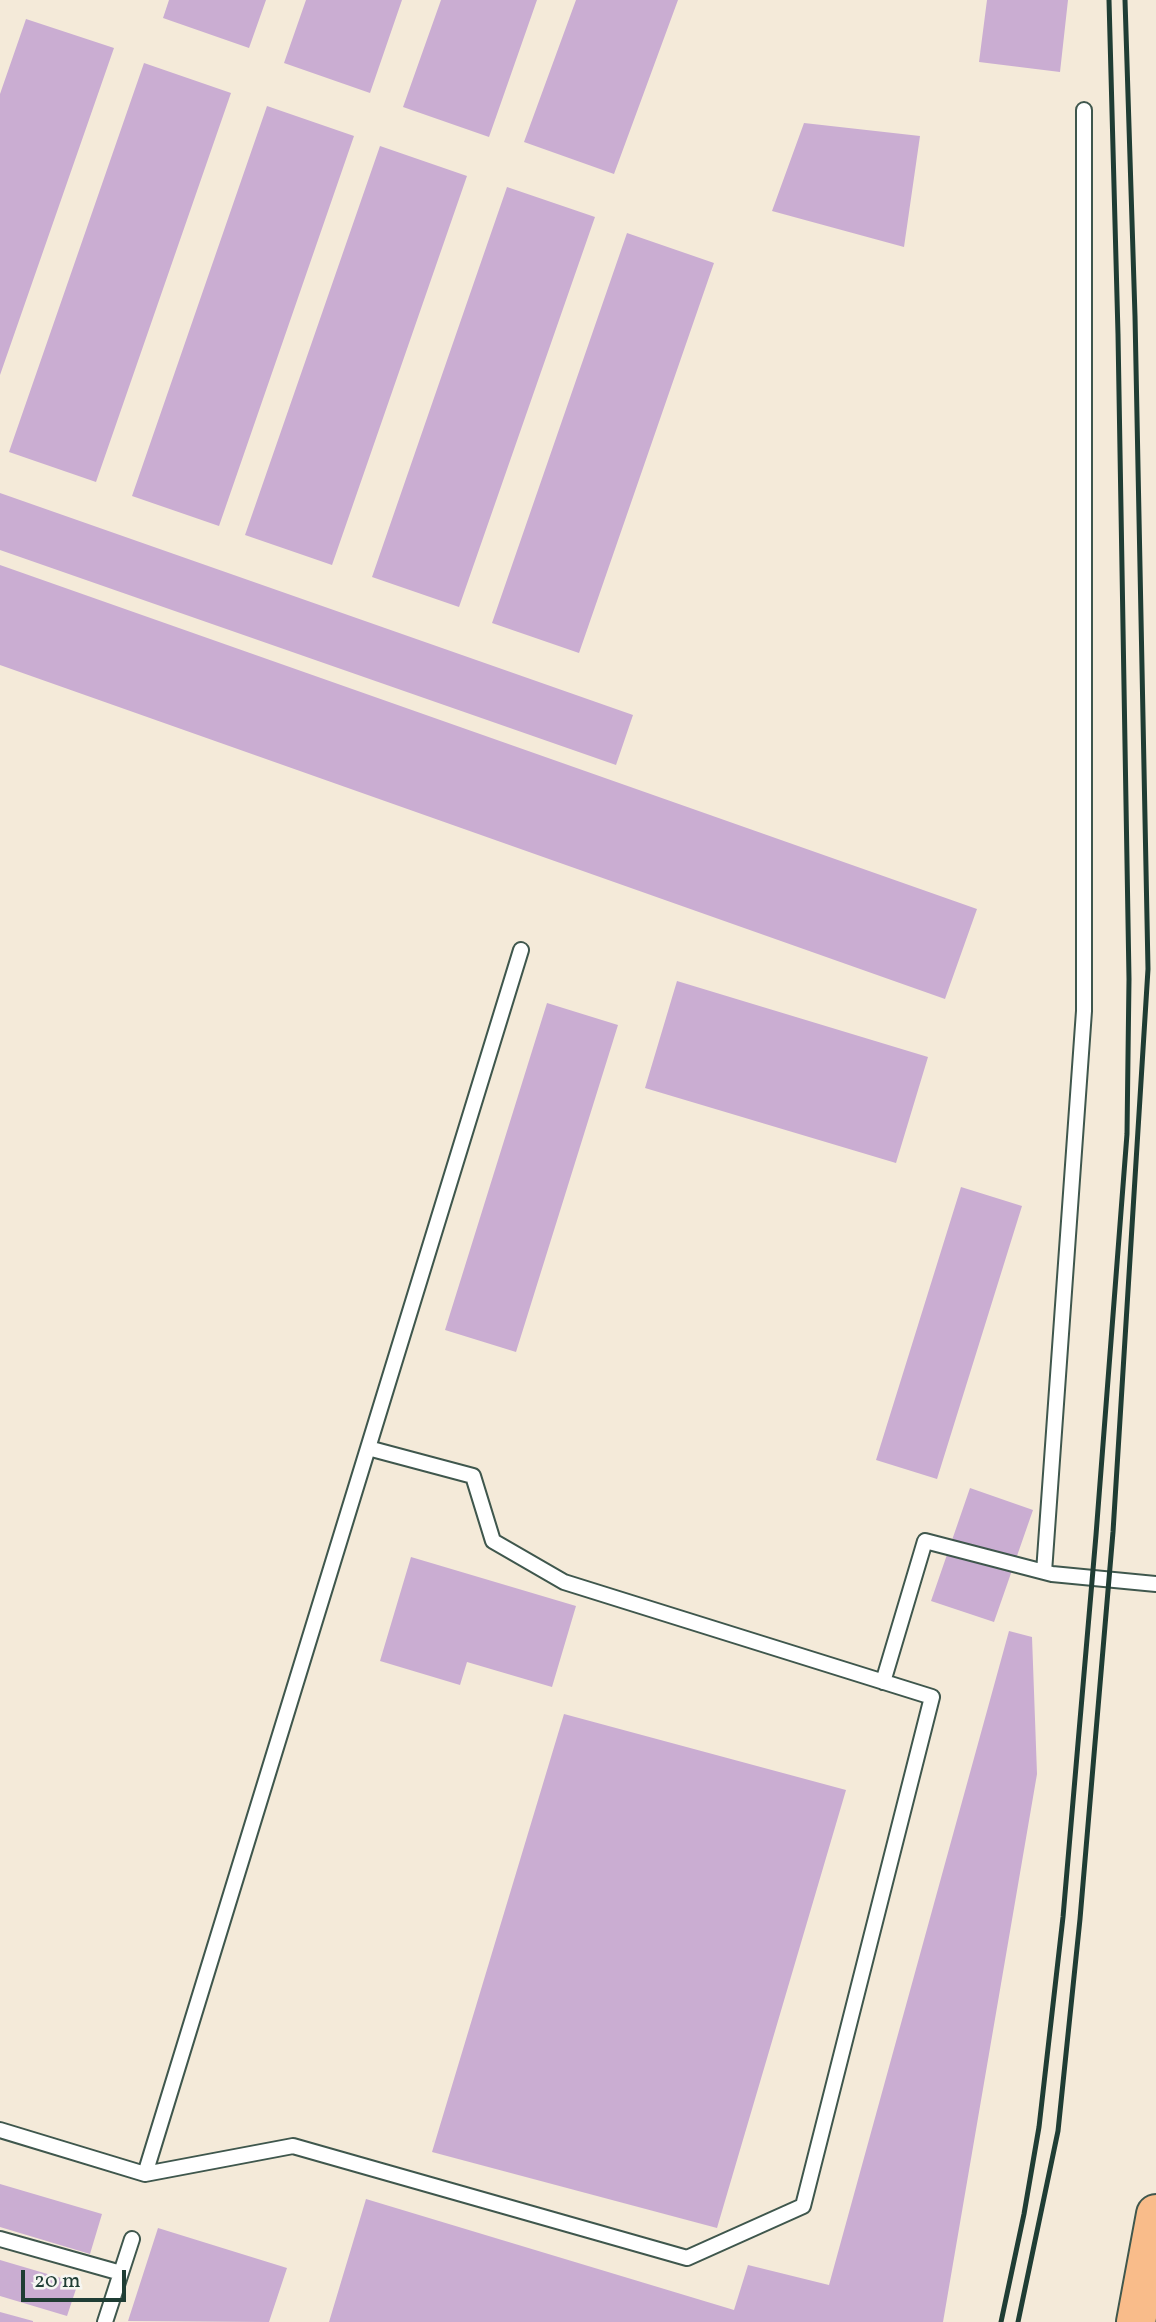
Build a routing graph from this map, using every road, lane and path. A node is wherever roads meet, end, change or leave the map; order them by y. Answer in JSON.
{"nodes":[{"id":1,"x":1084,"y":110,"type":"dead end"},
{"id":2,"x":521,"y":950,"type":"dead end"},
{"id":3,"x":368,"y":1448,"type":"junction"},
{"id":4,"x":1044,"y":1572,"type":"junction"},
{"id":5,"x":1156,"y":1584,"type":"edge"},
{"id":6,"x":883,"y":1682,"type":"junction"},
{"id":7,"x":0,"y":2130,"type":"edge"},
{"id":8,"x":145,"y":2174,"type":"junction"},
{"id":9,"x":1156,"y":2214,"type":"edge"},
{"id":10,"x":0,"y":2239,"type":"edge"},
{"id":11,"x":132,"y":2239,"type":"dead end"},
{"id":12,"x":121,"y":2273,"type":"junction"},
{"id":13,"x":105,"y":2322,"type":"edge"},
{"id":14,"x":1136,"y":2322,"type":"edge"}],
"edges":[{"from":1,"to":4,"type":"lane"},
{"from":2,"to":3,"type":"lane"},
{"from":3,"to":6,"type":"lane"},
{"from":3,"to":8,"type":"lane"},
{"from":4,"to":5,"type":"lane"},
{"from":4,"to":6,"type":"lane"},
{"from":6,"to":8,"type":"lane"},
{"from":7,"to":8,"type":"lane"},
{"from":9,"to":14,"type":"highway"},
{"from":10,"to":12,"type":"lane"},
{"from":11,"to":12,"type":"lane"},
{"from":12,"to":13,"type":"lane"}]}
